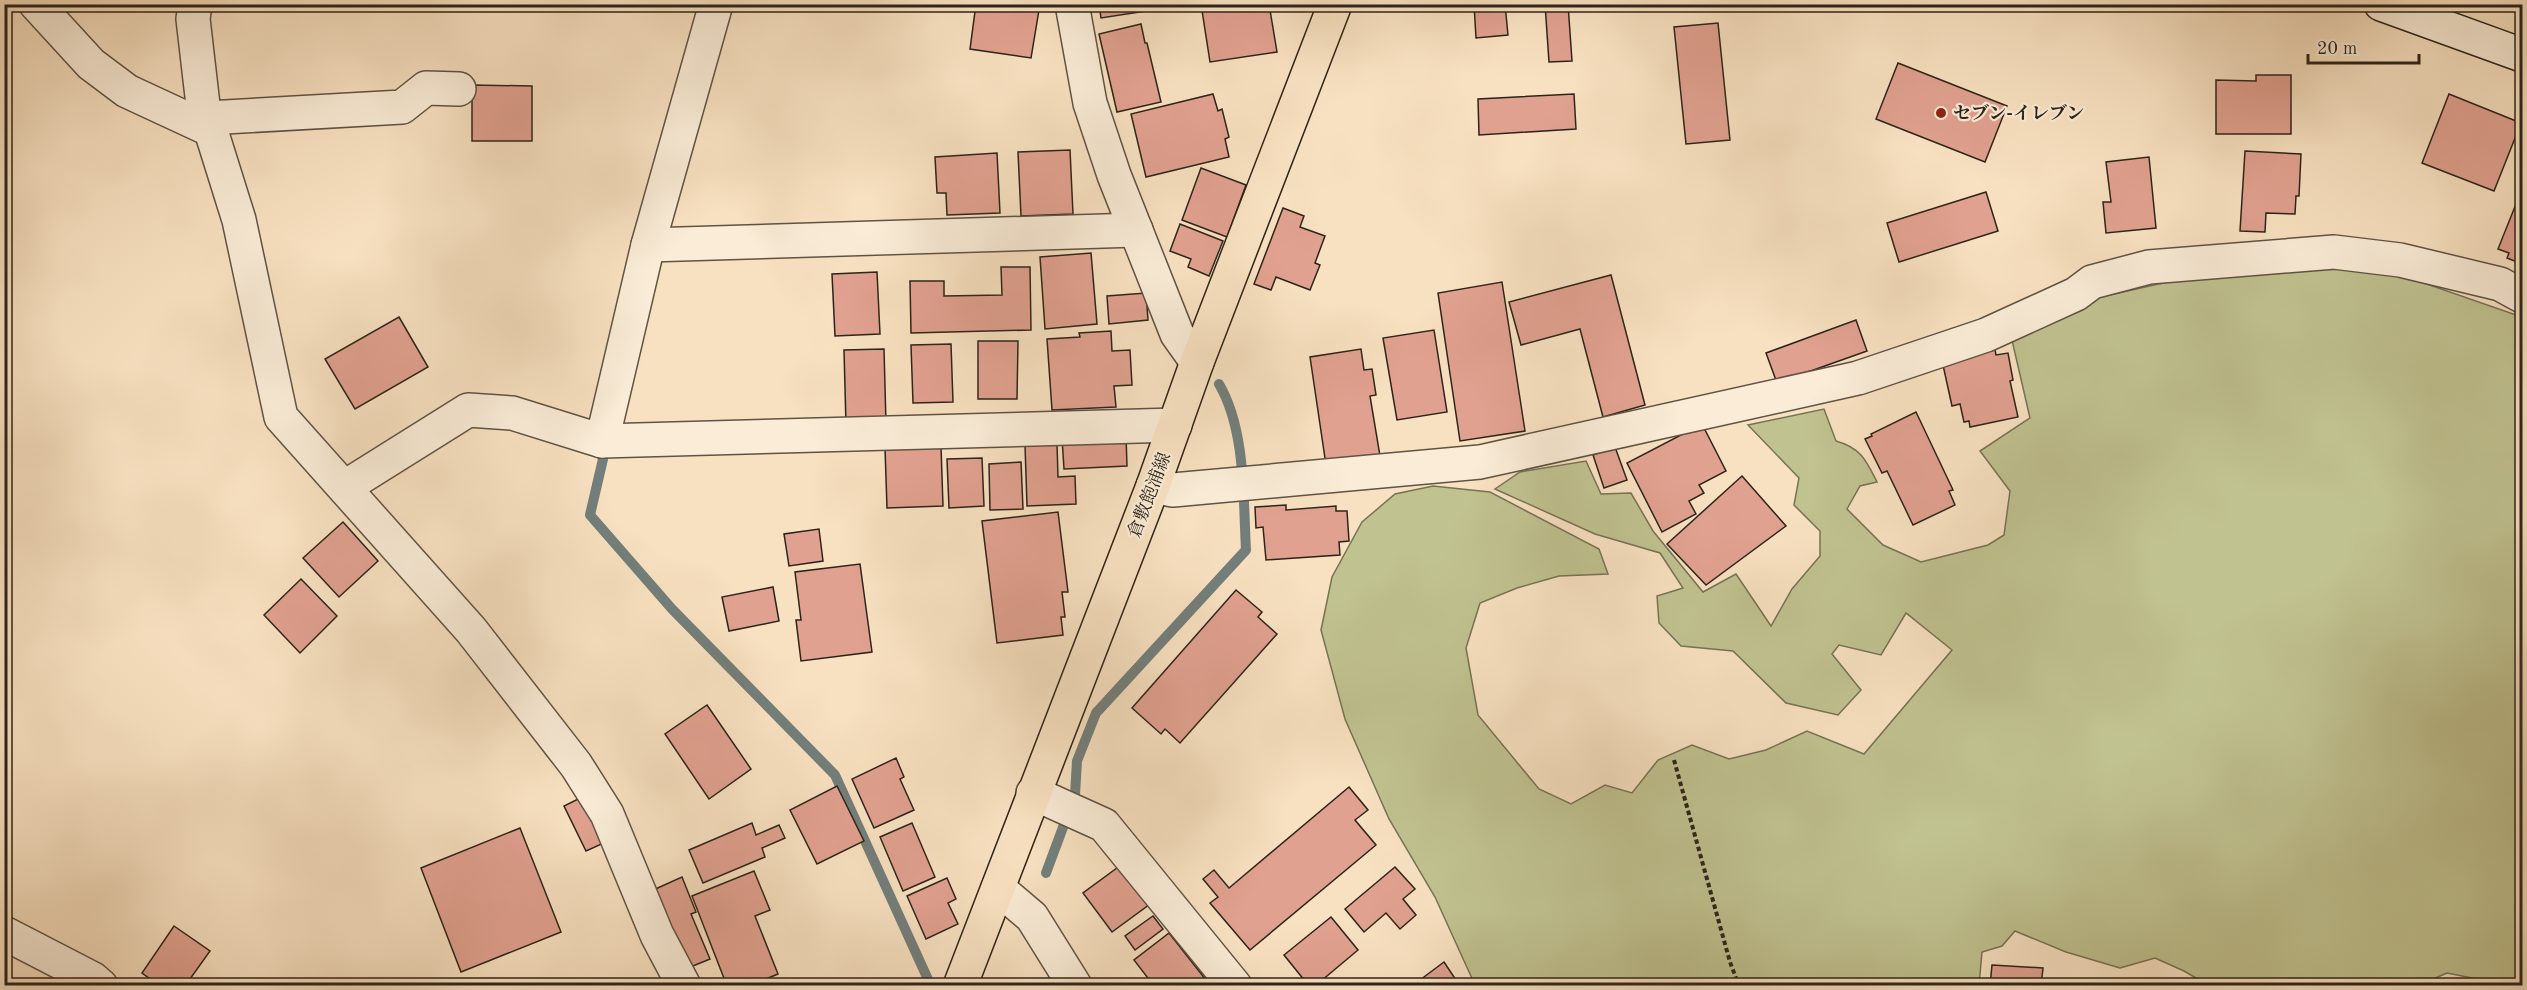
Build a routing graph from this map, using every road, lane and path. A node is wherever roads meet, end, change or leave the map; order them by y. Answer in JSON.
{"nodes":[{"id":1,"x":36,"y":4,"type":"edge"},
{"id":2,"x":195,"y":4,"type":"edge"},
{"id":3,"x":716,"y":4,"type":"edge"},
{"id":4,"x":1072,"y":4,"type":"edge"},
{"id":5,"x":1335,"y":4,"type":"edge"},
{"id":6,"x":2381,"y":4,"type":"edge"},
{"id":7,"x":2523,"y":55,"type":"edge"},
{"id":8,"x":459,"y":88,"type":"dead end"},
{"id":9,"x":209,"y":124,"type":"junction"},
{"id":10,"x":1136,"y":230,"type":"junction"},
{"id":11,"x":648,"y":246,"type":"junction"},
{"id":12,"x":2523,"y":296,"type":"edge"},
{"id":13,"x":1197,"y":362,"type":"junction"},
{"id":14,"x":1174,"y":425,"type":"junction"},
{"id":15,"x":602,"y":441,"type":"junction"},
{"id":16,"x":1153,"y":486,"type":"junction"},
{"id":17,"x":345,"y":487,"type":"junction"},
{"id":18,"x":1674,"y":760,"type":"dead end"},
{"id":19,"x":1057,"y":804,"type":"junction"},
{"id":20,"x":998,"y":888,"type":"junction"},
{"id":21,"x":4,"y":933,"type":"edge"},
{"id":22,"x":101,"y":986,"type":"edge"},
{"id":23,"x":684,"y":986,"type":"edge"},
{"id":24,"x":960,"y":986,"type":"edge"},
{"id":25,"x":1075,"y":986,"type":"edge"},
{"id":26,"x":1235,"y":986,"type":"edge"},
{"id":27,"x":1739,"y":986,"type":"edge"}],
"edges":[{"from":1,"to":9,"type":"street"},
{"from":2,"to":9,"type":"street"},
{"from":3,"to":11,"type":"street"},
{"from":4,"to":10,"type":"street"},
{"from":5,"to":13,"type":"main road","name":"倉敷飽浦線"},
{"from":6,"to":7,"type":"street"},
{"from":8,"to":9,"type":"street"},
{"from":9,"to":17,"type":"street"},
{"from":10,"to":11,"type":"street"},
{"from":10,"to":13,"type":"street"},
{"from":11,"to":15,"type":"street"},
{"from":12,"to":16,"type":"street"},
{"from":13,"to":14,"type":"main road","name":"倉敷飽浦線"},
{"from":14,"to":15,"type":"street"},
{"from":14,"to":16,"type":"main road","name":"倉敷飽浦線"},
{"from":15,"to":17,"type":"street"},
{"from":16,"to":19,"type":"main road","name":"倉敷飽浦線"},
{"from":17,"to":23,"type":"street"},
{"from":18,"to":27,"type":"path"},
{"from":19,"to":20,"type":"main road","name":"倉敷飽浦線"},
{"from":19,"to":26,"type":"street"},
{"from":20,"to":24,"type":"main road","name":"倉敷飽浦線"},
{"from":20,"to":25,"type":"street"},
{"from":21,"to":22,"type":"street"}]}
